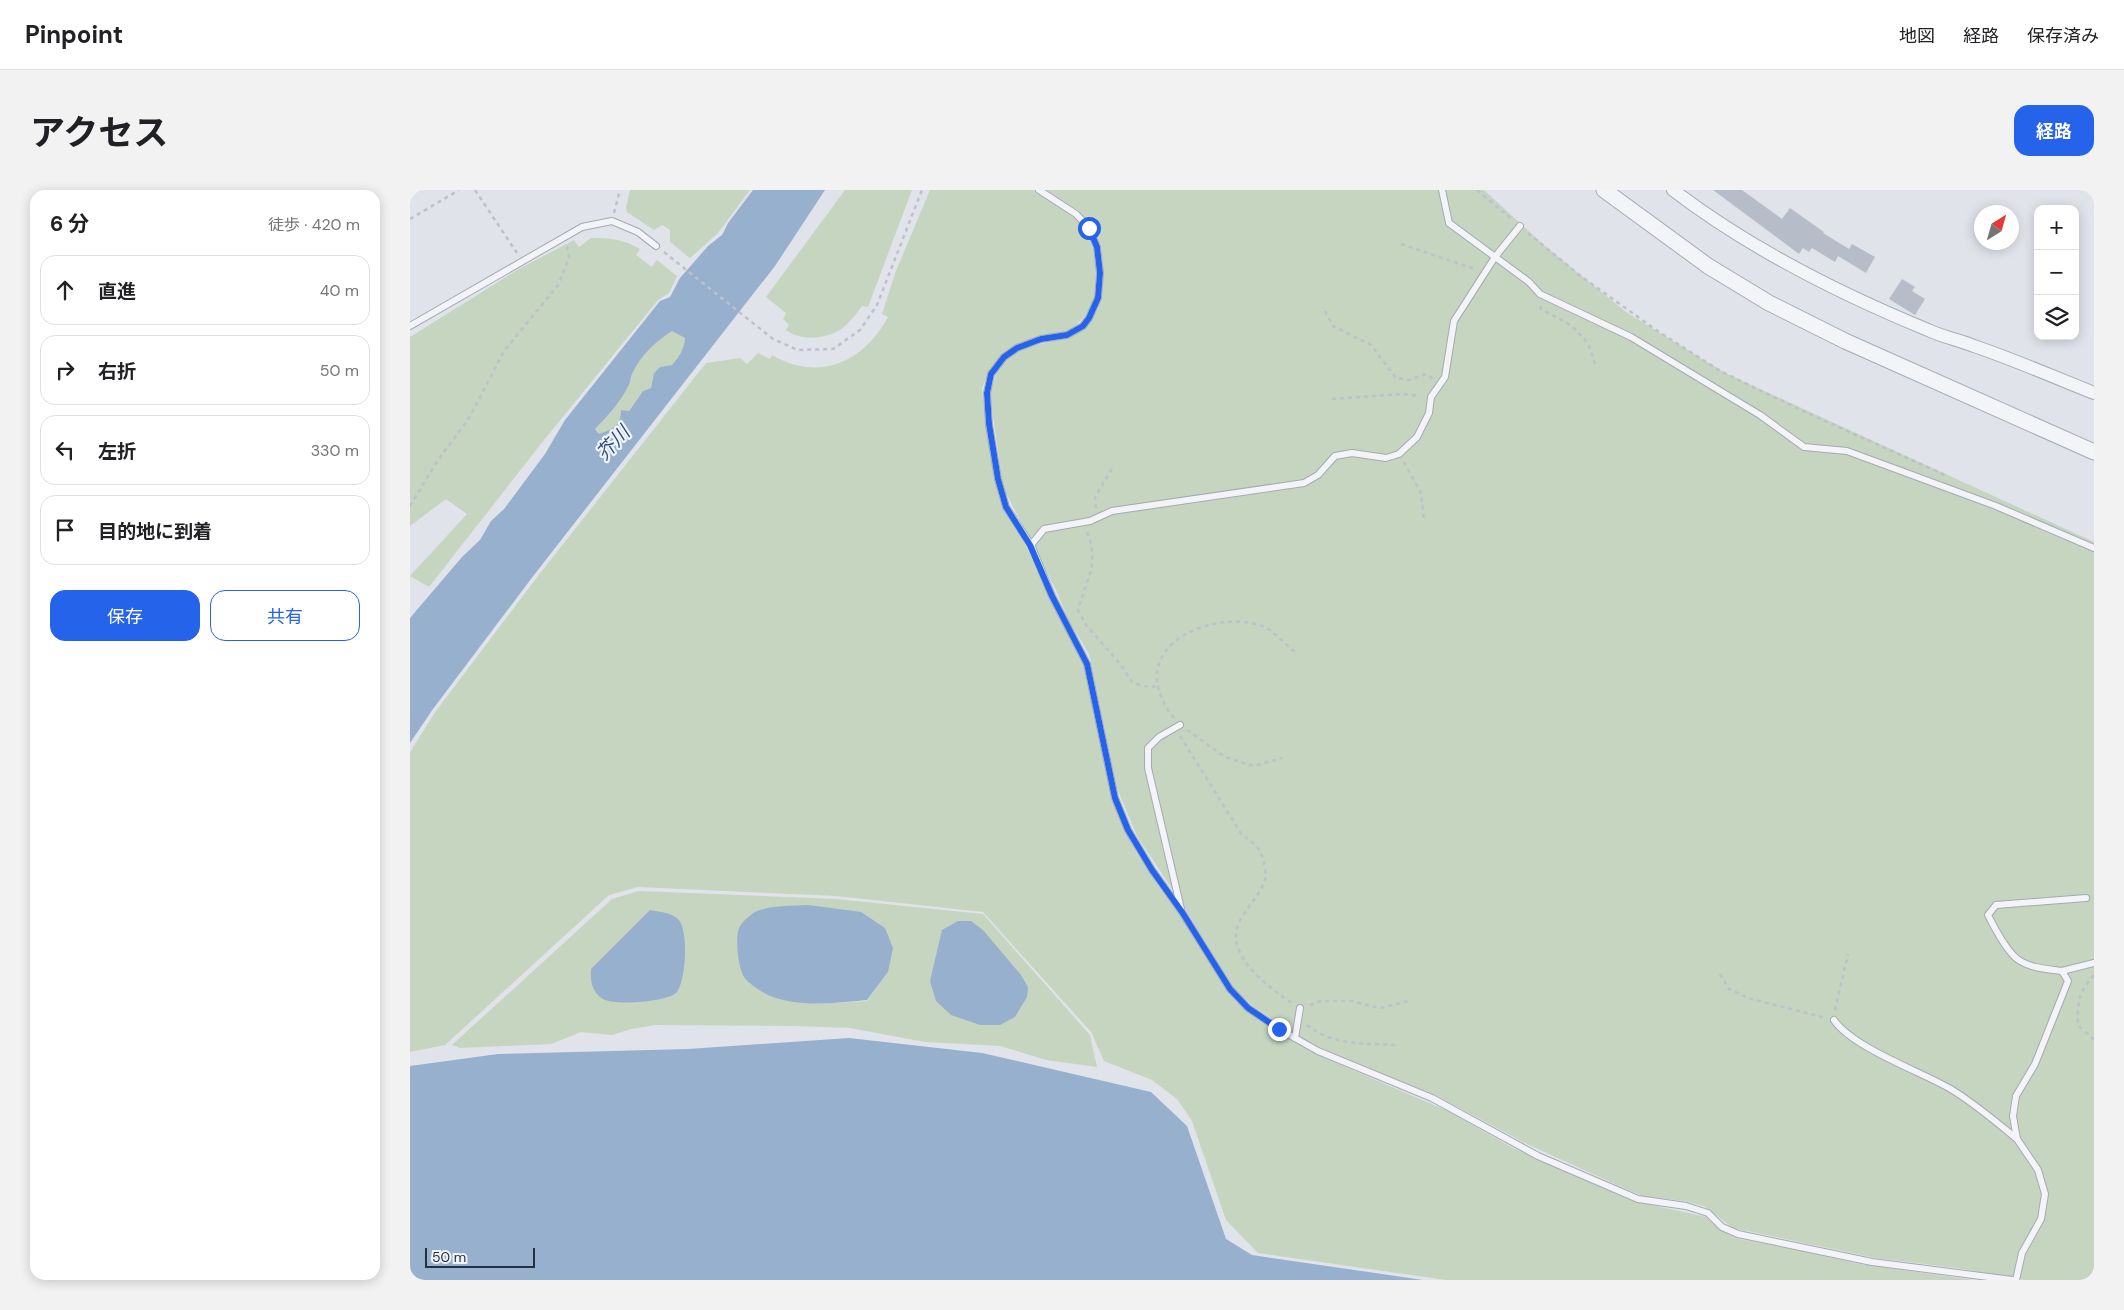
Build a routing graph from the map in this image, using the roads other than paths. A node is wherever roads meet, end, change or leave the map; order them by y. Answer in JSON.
{"nodes":[{"id":1,"x":1039,"y":190,"type":"edge"},
{"id":2,"x":1442,"y":190,"type":"edge"},
{"id":3,"x":1604,"y":190,"type":"edge"},
{"id":4,"x":1673,"y":190,"type":"edge"},
{"id":5,"x":1520,"y":226,"type":"road end"},
{"id":6,"x":656,"y":246,"type":"road end"},
{"id":7,"x":1496,"y":257,"type":"junction"},
{"id":8,"x":410,"y":326,"type":"edge"},
{"id":9,"x":2094,"y":393,"type":"edge"},
{"id":10,"x":2094,"y":452,"type":"edge"},
{"id":11,"x":1030,"y":545,"type":"junction"},
{"id":12,"x":2093,"y":548,"type":"edge"},
{"id":13,"x":2094,"y":556,"type":"edge"},
{"id":14,"x":1178,"y":727,"type":"road end"},
{"id":15,"x":2086,"y":898,"type":"dead end"},
{"id":16,"x":1182,"y":912,"type":"junction"},
{"id":17,"x":2094,"y":963,"type":"edge"},
{"id":18,"x":2062,"y":971,"type":"junction"},
{"id":19,"x":1300,"y":1008,"type":"road end"},
{"id":20,"x":1834,"y":1020,"type":"road end"},
{"id":21,"x":1294,"y":1038,"type":"junction"},
{"id":22,"x":2017,"y":1139,"type":"junction"},
{"id":23,"x":2014,"y":1280,"type":"edge"}],
"edges":[{"from":1,"to":11,"type":"lane"},
{"from":2,"to":7,"type":"lane"},
{"from":3,"to":10,"type":"street"},
{"from":4,"to":9,"type":"street"},
{"from":5,"to":7,"type":"lane"},
{"from":6,"to":8,"type":"lane"},
{"from":7,"to":11,"type":"lane"},
{"from":7,"to":12,"type":"lane"},
{"from":11,"to":16,"type":"lane"},
{"from":12,"to":13,"type":"lane"},
{"from":14,"to":16,"type":"lane"},
{"from":15,"to":18,"type":"lane"},
{"from":16,"to":21,"type":"lane"},
{"from":17,"to":18,"type":"lane"},
{"from":18,"to":22,"type":"lane"},
{"from":19,"to":21,"type":"lane"},
{"from":20,"to":22,"type":"lane"},
{"from":21,"to":23,"type":"lane"},
{"from":22,"to":23,"type":"lane"}]}
